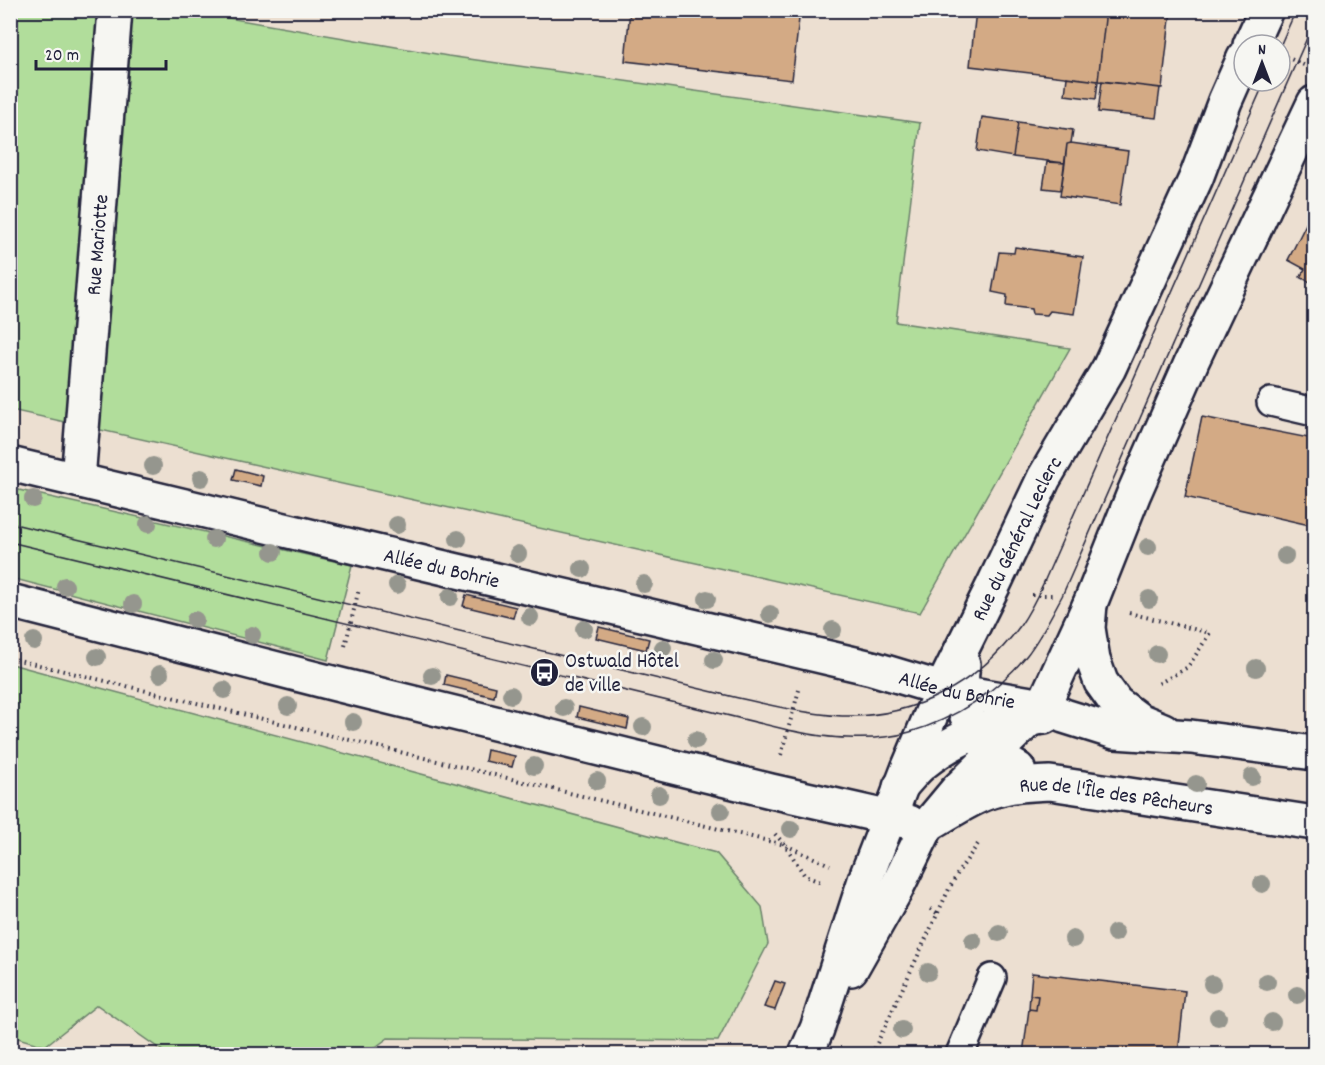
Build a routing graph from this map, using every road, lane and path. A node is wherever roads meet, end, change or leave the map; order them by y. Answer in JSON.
{"nodes":[{"id":1,"x":115,"y":10,"type":"edge"},
{"id":2,"x":1266,"y":10,"type":"edge"},
{"id":3,"x":1255,"y":33,"type":"edge"},
{"id":4,"x":1292,"y":60,"type":"edge"},
{"id":5,"x":1306,"y":66,"type":"dead end"},
{"id":6,"x":1232,"y":84,"type":"edge"},
{"id":7,"x":1314,"y":103,"type":"edge"},
{"id":8,"x":1305,"y":149,"type":"edge"},
{"id":9,"x":1271,"y":402,"type":"dead end"},
{"id":10,"x":1314,"y":412,"type":"edge"},
{"id":11,"x":10,"y":464,"type":"edge"},
{"id":12,"x":78,"y":480,"type":"junction"},
{"id":13,"x":368,"y":550,"type":"junction"},
{"id":14,"x":994,"y":584,"type":"junction"},
{"id":15,"x":10,"y":600,"type":"edge"},
{"id":16,"x":1090,"y":604,"type":"junction"},
{"id":17,"x":972,"y":627,"type":"junction"},
{"id":18,"x":10,"y":658,"type":"edge"},
{"id":19,"x":872,"y":668,"type":"junction"},
{"id":20,"x":336,"y":684,"type":"junction"},
{"id":21,"x":952,"y":691,"type":"junction"},
{"id":22,"x":1046,"y":714,"type":"junction"},
{"id":23,"x":324,"y":734,"type":"junction"},
{"id":24,"x":1191,"y":737,"type":"junction"},
{"id":25,"x":985,"y":743,"type":"junction"},
{"id":26,"x":1314,"y":753,"type":"edge"},
{"id":27,"x":1050,"y":783,"type":"junction"},
{"id":28,"x":900,"y":787,"type":"junction"},
{"id":29,"x":802,"y":798,"type":"junction"},
{"id":30,"x":889,"y":818,"type":"junction"},
{"id":31,"x":1314,"y":823,"type":"edge"},
{"id":32,"x":927,"y":826,"type":"junction"},
{"id":33,"x":981,"y":839,"type":"dead end"},
{"id":34,"x":827,"y":863,"type":"dead end"},
{"id":35,"x":859,"y":898,"type":"junction"},
{"id":36,"x":992,"y":978,"type":"dead end"},
{"id":37,"x":811,"y":1042,"type":"edge"},
{"id":38,"x":872,"y":1054,"type":"edge"},
{"id":39,"x":960,"y":1054,"type":"edge"}],
"edges":[{"from":1,"to":12,"type":"main road","name":"Rue Mariotte"},
{"from":2,"to":3,"type":"main road"},
{"from":4,"to":5,"type":"path"},
{"from":6,"to":14,"type":"main road","name":"Rue du Général Leclerc"},
{"from":7,"to":8,"type":"main road"},
{"from":8,"to":16,"type":"main road"},
{"from":9,"to":10,"type":"lane"},
{"from":11,"to":12,"type":"main road","name":"Allée du Bohrie"},
{"from":12,"to":13,"type":"main road","name":"Allée du Bohrie"},
{"from":13,"to":19,"type":"main road","name":"Allée du Bohrie"},
{"from":13,"to":20,"type":"path"},
{"from":14,"to":16,"type":"path"},
{"from":14,"to":17,"type":"main road","name":"Rue du Général Leclerc"},
{"from":15,"to":20,"type":"main road"},
{"from":16,"to":22,"type":"main road"},
{"from":16,"to":24,"type":"main road"},
{"from":17,"to":19,"type":"main road","name":"Allée du Bohrie"},
{"from":17,"to":21,"type":"main road"},
{"from":18,"to":23,"type":"path"},
{"from":19,"to":21,"type":"main road","name":"Allée du Bohrie"},
{"from":20,"to":23,"type":"path"},
{"from":20,"to":29,"type":"main road"},
{"from":21,"to":22,"type":"main road","name":"Allée du Bohrie"},
{"from":21,"to":25,"type":"main road"},
{"from":21,"to":28,"type":"main road"},
{"from":22,"to":24,"type":"main road"},
{"from":22,"to":25,"type":"main road"},
{"from":23,"to":34,"type":"path"},
{"from":24,"to":26,"type":"main road"},
{"from":25,"to":27,"type":"main road"},
{"from":25,"to":28,"type":"main road"},
{"from":25,"to":32,"type":"main road"},
{"from":27,"to":31,"type":"main road","name":"Rue de l'Île des Pêcheurs"},
{"from":27,"to":32,"type":"main road","name":"Rue de l'Île des Pêcheurs"},
{"from":28,"to":30,"type":"main road"},
{"from":29,"to":30,"type":"main road"},
{"from":29,"to":35,"type":"main road"},
{"from":30,"to":32,"type":"main road"},
{"from":30,"to":35,"type":"main road"},
{"from":32,"to":37,"type":"main road"},
{"from":33,"to":38,"type":"path"},
{"from":35,"to":37,"type":"main road"},
{"from":36,"to":39,"type":"lane"}]}
